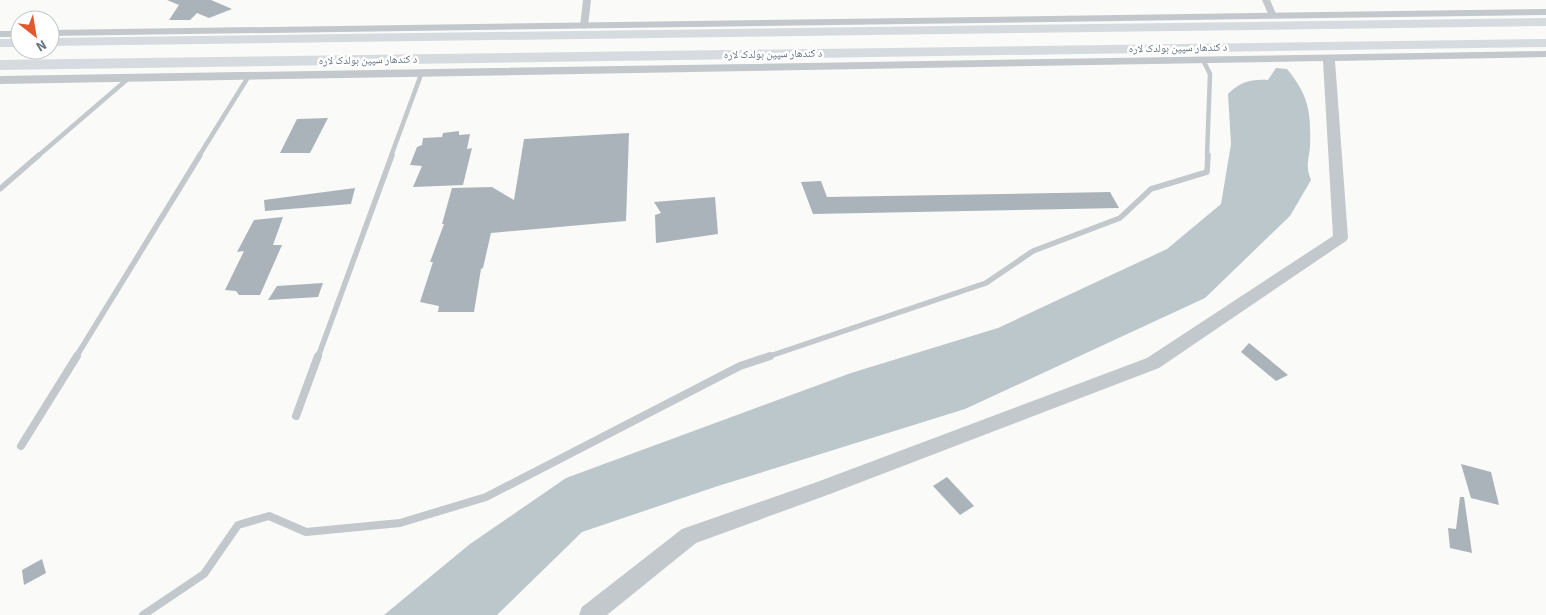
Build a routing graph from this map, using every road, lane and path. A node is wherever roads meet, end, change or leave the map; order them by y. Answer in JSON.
{"nodes":[{"id":1,"x":587,"y":0,"type":"edge"},
{"id":2,"x":1266,"y":0,"type":"edge"},
{"id":3,"x":1546,"y":12,"type":"edge"},
{"id":4,"x":1273,"y":16,"type":"junction"},
{"id":5,"x":1546,"y":22,"type":"edge"},
{"id":6,"x":584,"y":26,"type":"junction"},
{"id":7,"x":60,"y":34,"type":"edge"},
{"id":8,"x":60,"y":42,"type":"edge"},
{"id":9,"x":1546,"y":43,"type":"edge"},
{"id":10,"x":1546,"y":54,"type":"edge"},
{"id":11,"x":1329,"y":58,"type":"junction"},
{"id":12,"x":1204,"y":60,"type":"junction"},
{"id":13,"x":0,"y":66,"type":"edge"},
{"id":14,"x":422,"y":72,"type":"junction"},
{"id":15,"x":250,"y":74,"type":"junction"},
{"id":16,"x":131,"y":76,"type":"junction"},
{"id":17,"x":0,"y":80,"type":"edge"},
{"id":18,"x":0,"y":189,"type":"edge"},
{"id":19,"x":296,"y":416,"type":"dead end"},
{"id":20,"x":21,"y":446,"type":"dead end"},
{"id":21,"x":143,"y":615,"type":"edge"},
{"id":22,"x":590,"y":615,"type":"edge"}],
"edges":[{"from":1,"to":6,"type":"street"},
{"from":2,"to":4,"type":"street"},
{"from":3,"to":4,"type":"street"},
{"from":4,"to":6,"type":"street"},
{"from":5,"to":8,"type":"highway","name":"د کندهار سپین بولدک لاره"},
{"from":6,"to":7,"type":"street"},
{"from":9,"to":13,"type":"highway","name":"د کندهار سپین بولدک لاره"},
{"from":10,"to":11,"type":"street"},
{"from":11,"to":12,"type":"street"},
{"from":11,"to":22,"type":"street"},
{"from":12,"to":14,"type":"street"},
{"from":12,"to":21,"type":"lane"},
{"from":14,"to":15,"type":"street"},
{"from":14,"to":19,"type":"lane"},
{"from":15,"to":16,"type":"street"},
{"from":15,"to":20,"type":"lane"},
{"from":16,"to":17,"type":"street"},
{"from":16,"to":18,"type":"lane"}]}
